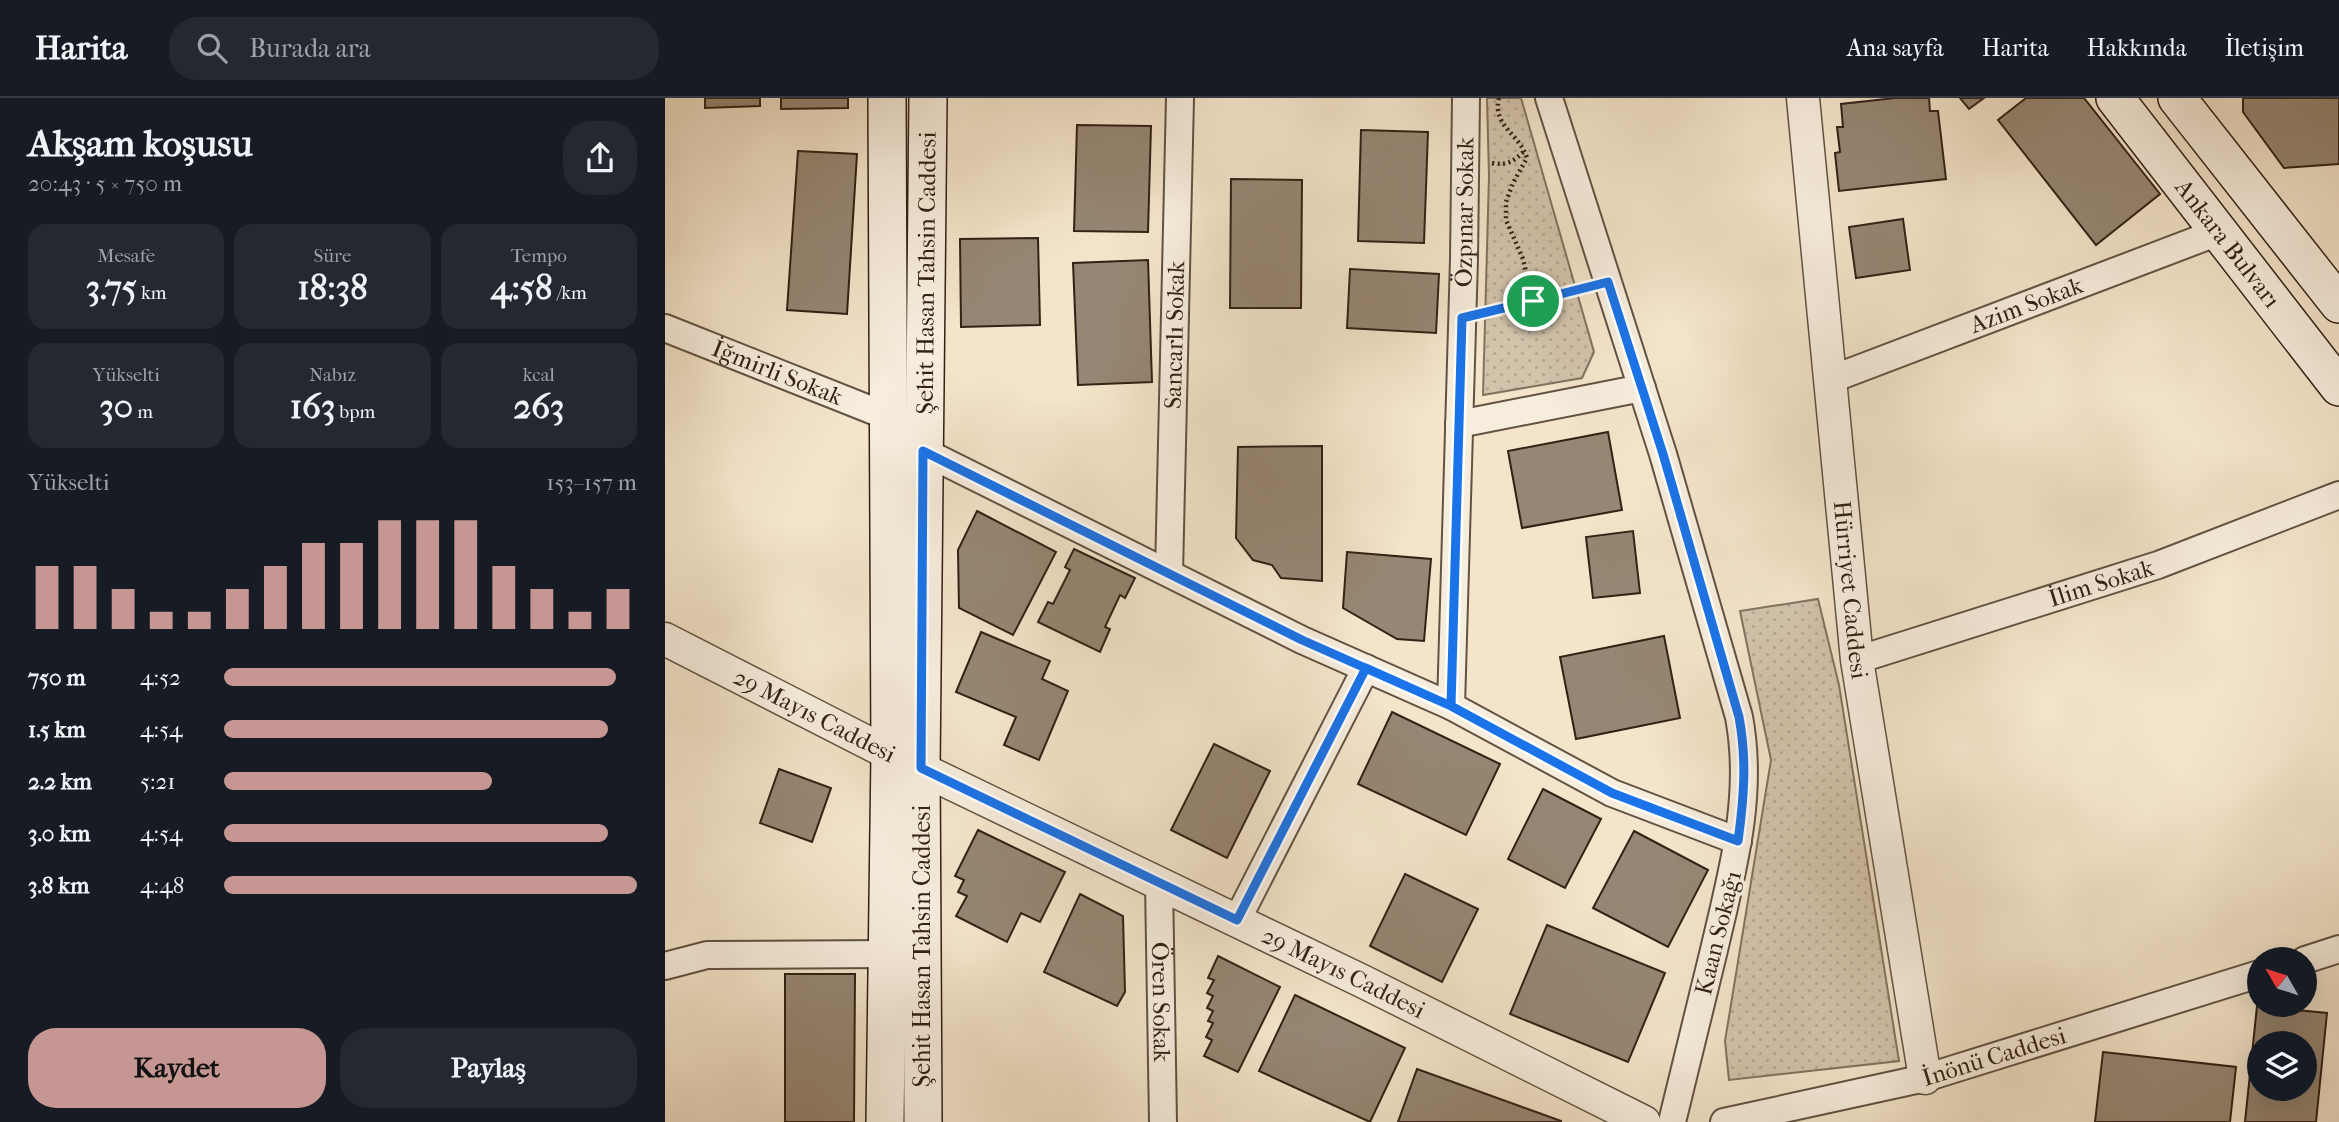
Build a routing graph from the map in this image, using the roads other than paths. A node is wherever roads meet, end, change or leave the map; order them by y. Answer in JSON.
{"nodes":[{"id":1,"x":887,"y":98,"type":"edge"},
{"id":2,"x":927,"y":98,"type":"edge"},
{"id":3,"x":1180,"y":98,"type":"edge"},
{"id":4,"x":1466,"y":98,"type":"edge"},
{"id":5,"x":1549,"y":98,"type":"edge"},
{"id":6,"x":1803,"y":98,"type":"edge"},
{"id":7,"x":2115,"y":98,"type":"edge"},
{"id":8,"x":2177,"y":98,"type":"edge"},
{"id":9,"x":2221,"y":231,"type":"junction"},
{"id":10,"x":2339,"y":304,"type":"edge"},
{"id":11,"x":665,"y":328,"type":"edge"},
{"id":12,"x":1832,"y":379,"type":"junction"},
{"id":13,"x":2339,"y":387,"type":"edge"},
{"id":14,"x":1642,"y":388,"type":"junction"},
{"id":15,"x":888,"y":417,"type":"junction"},
{"id":16,"x":1459,"y":424,"type":"junction"},
{"id":17,"x":923,"y":451,"type":"junction"},
{"id":18,"x":2339,"y":495,"type":"edge"},
{"id":19,"x":1168,"y":573,"type":"junction"},
{"id":20,"x":665,"y":639,"type":"edge"},
{"id":21,"x":1857,"y":660,"type":"junction"},
{"id":22,"x":1366,"y":668,"type":"junction"},
{"id":23,"x":1451,"y":706,"type":"junction"},
{"id":24,"x":905,"y":761,"type":"junction"},
{"id":25,"x":1738,"y":841,"type":"junction"},
{"id":26,"x":1159,"y":883,"type":"junction"},
{"id":27,"x":1237,"y":920,"type":"junction"},
{"id":28,"x":2339,"y":949,"type":"edge"},
{"id":29,"x":887,"y":954,"type":"junction"},
{"id":30,"x":2317,"y":956,"type":"edge"},
{"id":31,"x":665,"y":966,"type":"edge"},
{"id":32,"x":2247,"y":978,"type":"edge"},
{"id":33,"x":1925,"y":1077,"type":"junction"},
{"id":34,"x":885,"y":1122,"type":"edge"},
{"id":35,"x":922,"y":1122,"type":"edge"},
{"id":36,"x":1163,"y":1122,"type":"edge"},
{"id":37,"x":1644,"y":1122,"type":"edge"},
{"id":38,"x":1672,"y":1122,"type":"edge"},
{"id":39,"x":1724,"y":1122,"type":"edge"}],
"edges":[{"from":1,"to":15,"type":"main road","name":"Şehit Hasan Tahsin Caddesi"},
{"from":2,"to":17,"type":"main road","name":"Şehit Hasan Tahsin Caddesi"},
{"from":3,"to":19,"type":"street","name":"Sancarlı Sokak"},
{"from":4,"to":16,"type":"street","name":"Özpınar Sokak"},
{"from":5,"to":14,"type":"street","name":"Kaan Sokağı"},
{"from":6,"to":12,"type":"street","name":"Hürriyet Caddesi"},
{"from":7,"to":9,"type":"main road","name":"Ankara Bulvarı"},
{"from":8,"to":10,"type":"main road","name":"Ankara Bulvarı"},
{"from":9,"to":12,"type":"street","name":"Azim Sokak"},
{"from":9,"to":13,"type":"main road","name":"Ankara Bulvarı"},
{"from":11,"to":15,"type":"street","name":"İğmirli Sokak"},
{"from":12,"to":21,"type":"street","name":"Hürriyet Caddesi"},
{"from":14,"to":16,"type":"street"},
{"from":14,"to":25,"type":"street","name":"Kaan Sokağı"},
{"from":15,"to":24,"type":"main road","name":"Şehit Hasan Tahsin Caddesi"},
{"from":16,"to":23,"type":"street","name":"Özpınar Sokak"},
{"from":17,"to":19,"type":"street"},
{"from":17,"to":24,"type":"main road","name":"Şehit Hasan Tahsin Caddesi"},
{"from":18,"to":21,"type":"street","name":"İlim Sokak"},
{"from":19,"to":22,"type":"street"},
{"from":20,"to":24,"type":"street","name":"29 Mayıs Caddesi"},
{"from":21,"to":33,"type":"street","name":"Hürriyet Caddesi"},
{"from":22,"to":23,"type":"street"},
{"from":22,"to":27,"type":"street"},
{"from":23,"to":25,"type":"street"},
{"from":24,"to":26,"type":"street","name":"29 Mayıs Caddesi"},
{"from":24,"to":29,"type":"main road","name":"Şehit Hasan Tahsin Caddesi"},
{"from":24,"to":35,"type":"main road","name":"Şehit Hasan Tahsin Caddesi"},
{"from":25,"to":38,"type":"street","name":"Kaan Sokağı"},
{"from":26,"to":27,"type":"street","name":"29 Mayıs Caddesi"},
{"from":26,"to":36,"type":"street","name":"Ören Sokak"},
{"from":27,"to":37,"type":"street","name":"29 Mayıs Caddesi"},
{"from":28,"to":30,"type":"street"},
{"from":29,"to":31,"type":"street"},
{"from":29,"to":34,"type":"main road","name":"Şehit Hasan Tahsin Caddesi"},
{"from":32,"to":33,"type":"street","name":"İnönü Caddesi"},
{"from":33,"to":39,"type":"street","name":"İnönü Caddesi"}]}
